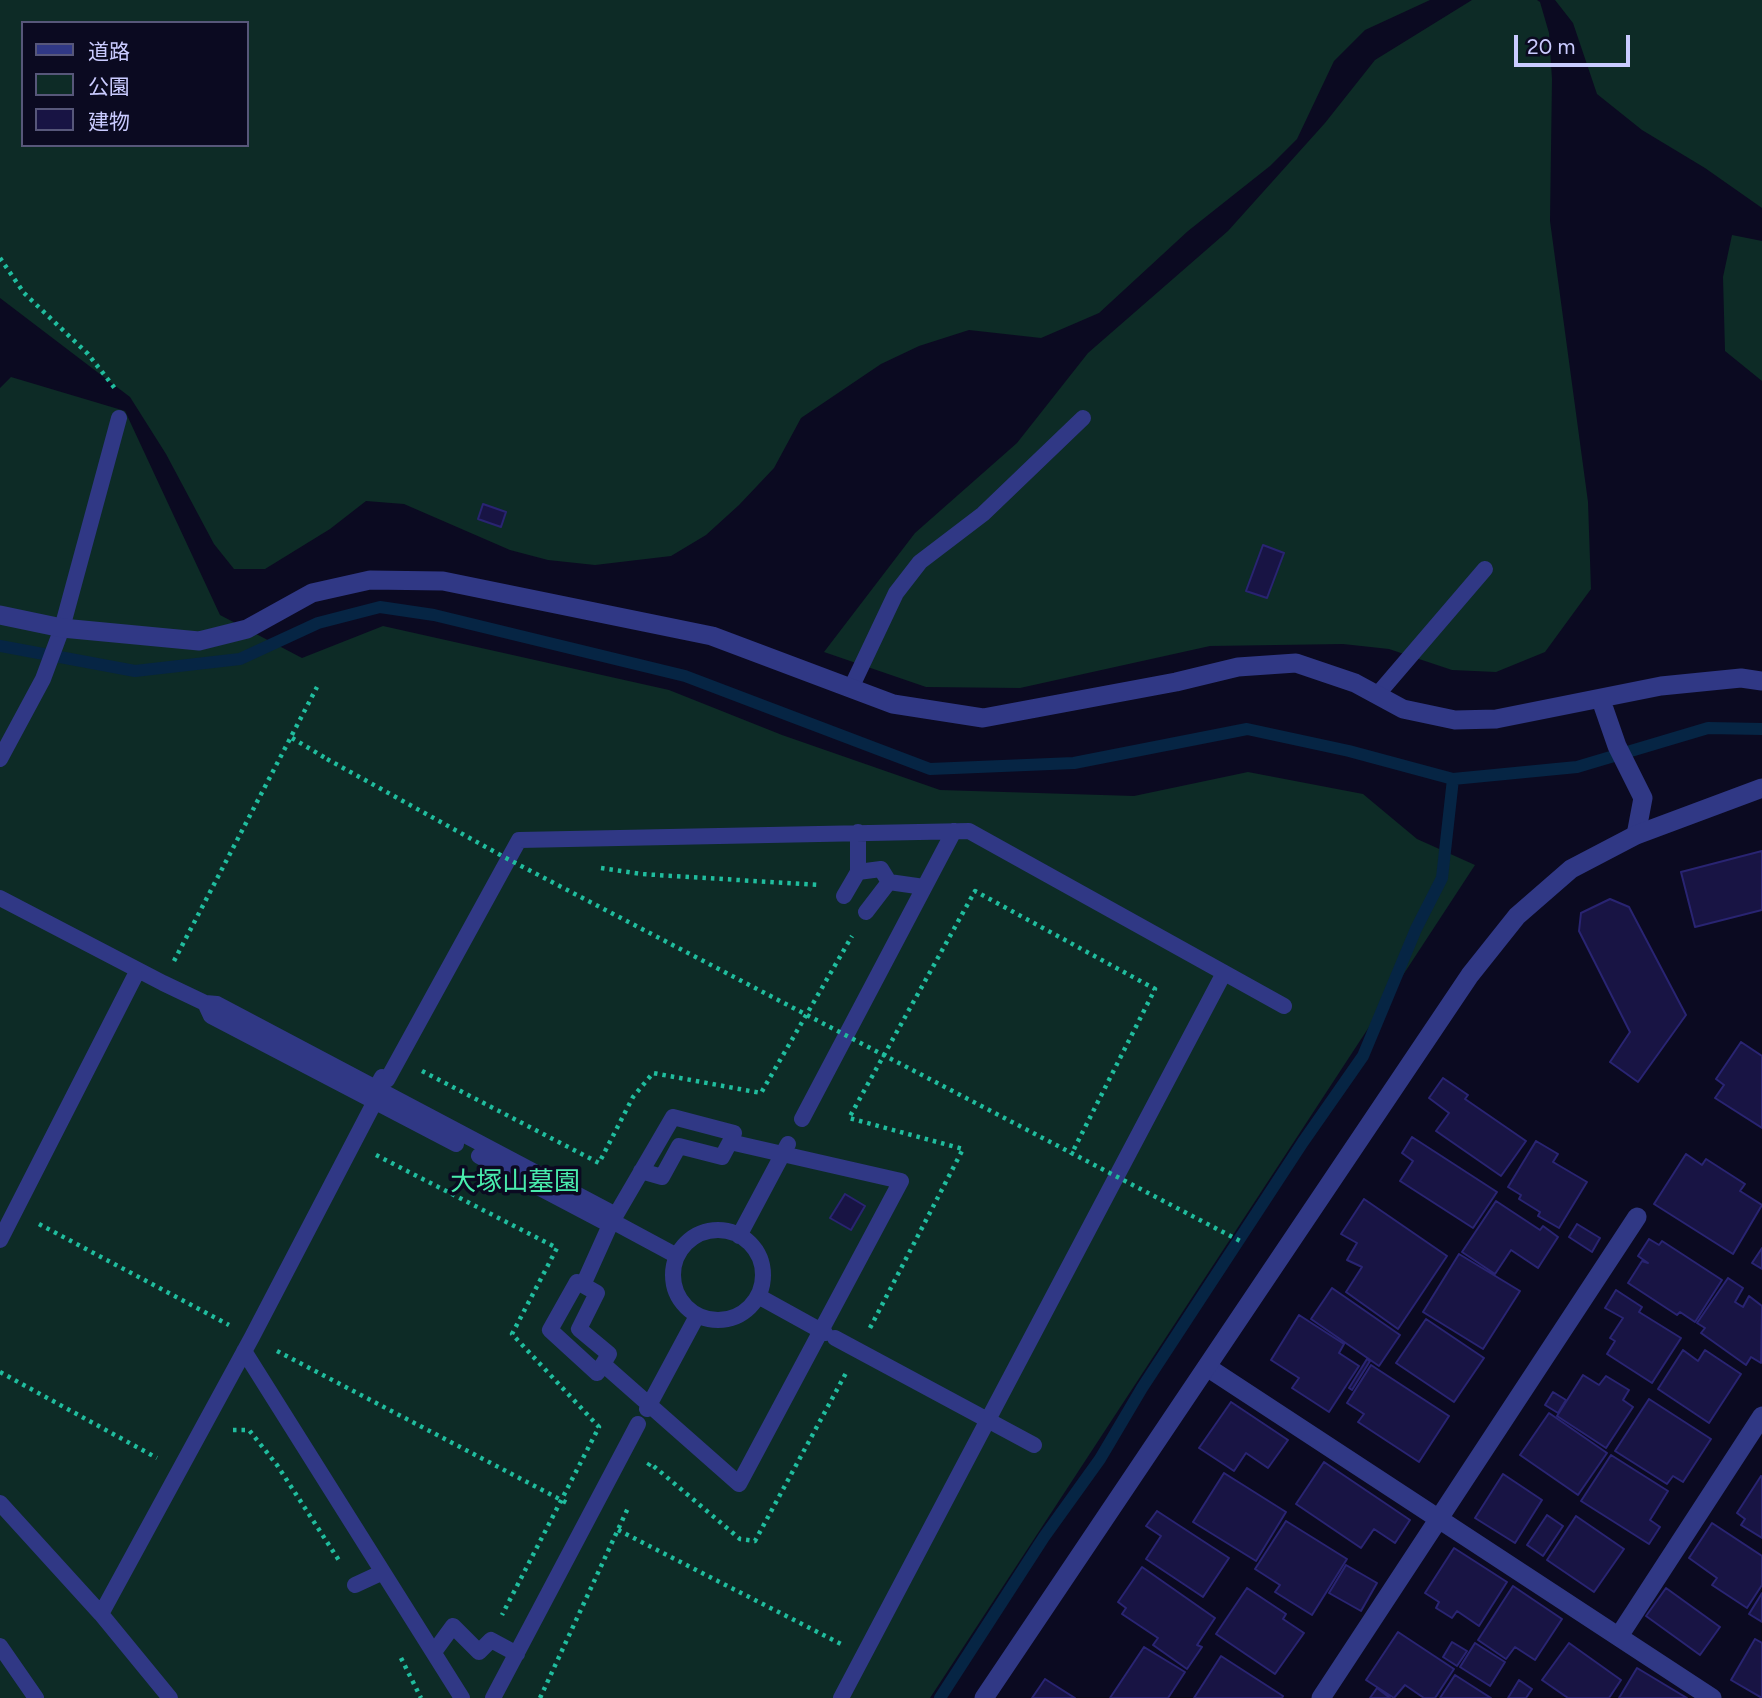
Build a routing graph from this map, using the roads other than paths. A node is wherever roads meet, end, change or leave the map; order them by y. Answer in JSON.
{"nodes":[{"id":1,"x":119,"y":418,"type":"road end"},
{"id":2,"x":1083,"y":418,"type":"dead end"},
{"id":3,"x":1485,"y":569,"type":"dead end"},
{"id":4,"x":0,"y":615,"type":"edge"},
{"id":5,"x":62,"y":628,"type":"junction"},
{"id":6,"x":1762,"y":681,"type":"edge"},
{"id":7,"x":850,"y":688,"type":"junction"},
{"id":8,"x":1377,"y":695,"type":"junction"},
{"id":9,"x":1601,"y":700,"type":"junction"},
{"id":10,"x":0,"y":759,"type":"edge"},
{"id":11,"x":1762,"y":788,"type":"edge"},
{"id":12,"x":954,"y":831,"type":"junction"},
{"id":13,"x":858,"y":832,"type":"junction"},
{"id":14,"x":1636,"y":835,"type":"junction"},
{"id":15,"x":858,"y":872,"type":"junction"},
{"id":16,"x":889,"y":882,"type":"junction"},
{"id":17,"x":924,"y":887,"type":"junction"},
{"id":18,"x":844,"y":896,"type":"road end"},
{"id":19,"x":0,"y":898,"type":"edge"},
{"id":20,"x":866,"y":912,"type":"road end"},
{"id":21,"x":138,"y":970,"type":"junction"},
{"id":22,"x":1224,"y":973,"type":"junction"},
{"id":23,"x":1284,"y":1006,"type":"dead end"},
{"id":24,"x":292,"y":1051,"type":"junction"},
{"id":25,"x":376,"y":1088,"type":"junction"},
{"id":26,"x":371,"y":1109,"type":"dead end"},
{"id":27,"x":802,"y":1119,"type":"dead end"},
{"id":28,"x":460,"y":1140,"type":"junction"},
{"id":29,"x":730,"y":1142,"type":"junction"},
{"id":30,"x":785,"y":1149,"type":"junction"},
{"id":31,"x":641,"y":1171,"type":"junction"},
{"id":32,"x":1637,"y":1217,"type":"dead end"},
{"id":33,"x":613,"y":1220,"type":"junction"},
{"id":34,"x":739,"y":1236,"type":"junction"},
{"id":35,"x":0,"y":1240,"type":"edge"},
{"id":36,"x":677,"y":1256,"type":"junction"},
{"id":37,"x":583,"y":1285,"type":"junction"},
{"id":38,"x":758,"y":1296,"type":"junction"},
{"id":39,"x":697,"y":1316,"type":"junction"},
{"id":40,"x":827,"y":1334,"type":"junction"},
{"id":41,"x":248,"y":1345,"type":"junction"},
{"id":42,"x":603,"y":1364,"type":"junction"},
{"id":43,"x":1207,"y":1367,"type":"junction"},
{"id":44,"x":648,"y":1407,"type":"junction"},
{"id":45,"x":1762,"y":1416,"type":"edge"},
{"id":46,"x":988,"y":1419,"type":"junction"},
{"id":47,"x":638,"y":1424,"type":"dead end"},
{"id":48,"x":1034,"y":1445,"type":"dead end"},
{"id":49,"x":0,"y":1503,"type":"edge"},
{"id":50,"x":1437,"y":1517,"type":"junction"},
{"id":51,"x":383,"y":1572,"type":"junction"},
{"id":52,"x":355,"y":1585,"type":"road end"},
{"id":53,"x":101,"y":1614,"type":"junction"},
{"id":54,"x":1619,"y":1636,"type":"junction"},
{"id":55,"x":0,"y":1646,"type":"edge"},
{"id":56,"x":434,"y":1652,"type":"junction"},
{"id":57,"x":517,"y":1654,"type":"junction"},
{"id":58,"x":36,"y":1698,"type":"edge"},
{"id":59,"x":170,"y":1698,"type":"edge"},
{"id":60,"x":463,"y":1698,"type":"edge"},
{"id":61,"x":493,"y":1698,"type":"edge"},
{"id":62,"x":841,"y":1698,"type":"edge"},
{"id":63,"x":985,"y":1698,"type":"edge"},
{"id":64,"x":1321,"y":1698,"type":"edge"},
{"id":65,"x":1712,"y":1698,"type":"edge"}],
"edges":[{"from":1,"to":5,"type":"lane"},
{"from":2,"to":7,"type":"lane"},
{"from":3,"to":8,"type":"lane"},
{"from":4,"to":5,"type":"street"},
{"from":5,"to":7,"type":"street"},
{"from":5,"to":10,"type":"lane"},
{"from":6,"to":9,"type":"street"},
{"from":7,"to":8,"type":"street"},
{"from":8,"to":9,"type":"street"},
{"from":9,"to":14,"type":"street"},
{"from":11,"to":14,"type":"street"},
{"from":12,"to":13,"type":"lane"},
{"from":12,"to":17,"type":"lane"},
{"from":12,"to":22,"type":"lane"},
{"from":13,"to":15,"type":"lane"},
{"from":13,"to":25,"type":"lane"},
{"from":14,"to":43,"type":"street"},
{"from":15,"to":16,"type":"lane"},
{"from":15,"to":18,"type":"lane"},
{"from":16,"to":17,"type":"lane"},
{"from":16,"to":20,"type":"lane"},
{"from":17,"to":27,"type":"lane"},
{"from":19,"to":21,"type":"lane"},
{"from":21,"to":24,"type":"lane"},
{"from":21,"to":35,"type":"lane"},
{"from":22,"to":23,"type":"lane"},
{"from":22,"to":46,"type":"lane"},
{"from":24,"to":25,"type":"lane"},
{"from":24,"to":28,"type":"lane"},
{"from":25,"to":28,"type":"lane"},
{"from":26,"to":41,"type":"lane"},
{"from":28,"to":33,"type":"lane"},
{"from":29,"to":30,"type":"lane"},
{"from":29,"to":31,"type":"lane"},
{"from":29,"to":31,"type":"lane"},
{"from":30,"to":34,"type":"lane"},
{"from":30,"to":40,"type":"lane"},
{"from":31,"to":33,"type":"lane"},
{"from":32,"to":50,"type":"street"},
{"from":33,"to":36,"type":"lane"},
{"from":33,"to":37,"type":"lane"},
{"from":34,"to":36,"type":"lane"},
{"from":34,"to":38,"type":"lane"},
{"from":36,"to":39,"type":"lane"},
{"from":37,"to":42,"type":"lane"},
{"from":37,"to":42,"type":"lane"},
{"from":38,"to":39,"type":"lane"},
{"from":38,"to":40,"type":"lane"},
{"from":39,"to":44,"type":"lane"},
{"from":40,"to":44,"type":"lane"},
{"from":40,"to":46,"type":"lane"},
{"from":41,"to":51,"type":"lane"},
{"from":41,"to":53,"type":"lane"},
{"from":42,"to":44,"type":"lane"},
{"from":43,"to":50,"type":"street"},
{"from":43,"to":63,"type":"street"},
{"from":45,"to":54,"type":"street"},
{"from":46,"to":48,"type":"lane"},
{"from":46,"to":62,"type":"lane"},
{"from":47,"to":57,"type":"lane"},
{"from":49,"to":53,"type":"lane"},
{"from":50,"to":54,"type":"street"},
{"from":50,"to":64,"type":"street"},
{"from":51,"to":52,"type":"lane"},
{"from":51,"to":56,"type":"lane"},
{"from":53,"to":59,"type":"lane"},
{"from":54,"to":65,"type":"street"},
{"from":55,"to":58,"type":"lane"},
{"from":56,"to":57,"type":"lane"},
{"from":56,"to":60,"type":"lane"},
{"from":57,"to":61,"type":"lane"}]}
